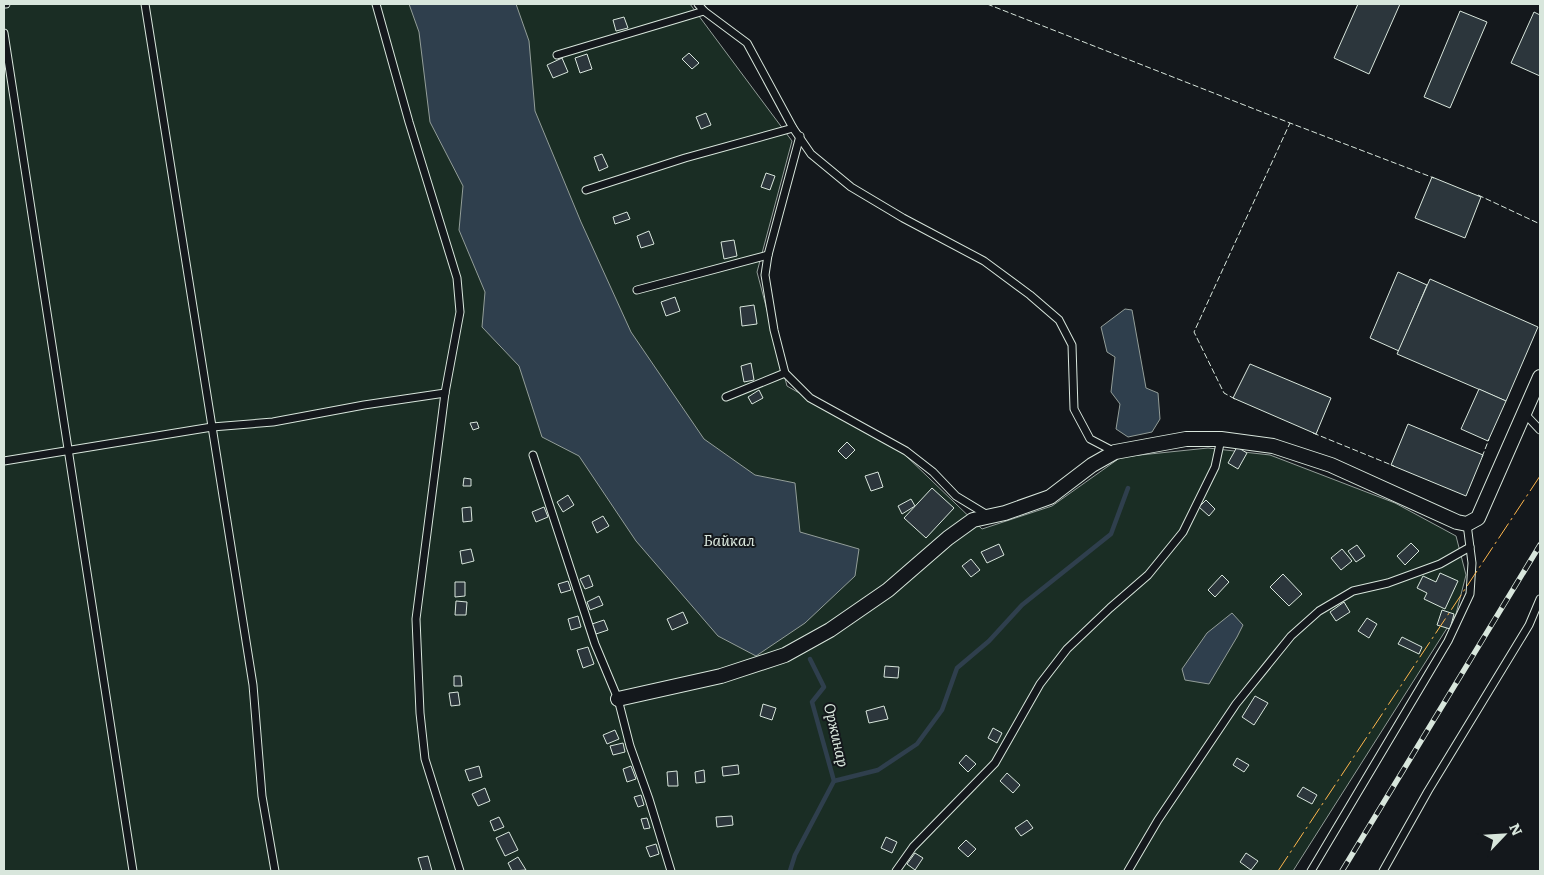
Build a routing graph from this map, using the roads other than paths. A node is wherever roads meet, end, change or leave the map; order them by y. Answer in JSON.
{"nodes":[{"id":1,"x":145,"y":4,"type":"edge"},
{"id":2,"x":376,"y":4,"type":"edge"},
{"id":3,"x":698,"y":4,"type":"edge"},
{"id":4,"x":704,"y":11,"type":"junction"},
{"id":5,"x":4,"y":33,"type":"edge"},
{"id":6,"x":557,"y":55,"type":"dead end"},
{"id":7,"x":793,"y":128,"type":"junction"},
{"id":8,"x":800,"y":136,"type":"junction"},
{"id":9,"x":586,"y":190,"type":"dead end"},
{"id":10,"x":768,"y":255,"type":"junction"},
{"id":11,"x":637,"y":290,"type":"dead end"},
{"id":12,"x":785,"y":373,"type":"junction"},
{"id":13,"x":1540,"y":377,"type":"edge"},
{"id":14,"x":445,"y":393,"type":"junction"},
{"id":15,"x":726,"y":397,"type":"dead end"},
{"id":16,"x":1524,"y":413,"type":"junction"},
{"id":17,"x":212,"y":428,"type":"junction"},
{"id":18,"x":1540,"y":430,"type":"edge"},
{"id":19,"x":1221,"y":439,"type":"junction"},
{"id":20,"x":68,"y":451,"type":"junction"},
{"id":21,"x":1115,"y":452,"type":"junction"},
{"id":22,"x":533,"y":455,"type":"dead end"},
{"id":23,"x":4,"y":460,"type":"edge"},
{"id":24,"x":990,"y":516,"type":"junction"},
{"id":25,"x":1473,"y":521,"type":"junction"},
{"id":26,"x":1470,"y":547,"type":"junction"},
{"id":27,"x":1540,"y":599,"type":"edge"},
{"id":28,"x":618,"y":700,"type":"junction"},
{"id":29,"x":133,"y":871,"type":"edge"},
{"id":30,"x":275,"y":871,"type":"edge"},
{"id":31,"x":460,"y":871,"type":"edge"},
{"id":32,"x":671,"y":871,"type":"edge"},
{"id":33,"x":896,"y":871,"type":"edge"},
{"id":34,"x":1128,"y":871,"type":"edge"},
{"id":35,"x":1311,"y":871,"type":"edge"},
{"id":36,"x":1383,"y":871,"type":"edge"}],
"edges":[{"from":1,"to":17,"type":"lane"},
{"from":2,"to":14,"type":"lane"},
{"from":3,"to":4,"type":"lane"},
{"from":4,"to":6,"type":"lane"},
{"from":4,"to":7,"type":"lane"},
{"from":5,"to":20,"type":"lane"},
{"from":7,"to":8,"type":"lane"},
{"from":7,"to":9,"type":"lane"},
{"from":8,"to":10,"type":"lane"},
{"from":8,"to":21,"type":"lane"},
{"from":10,"to":11,"type":"lane"},
{"from":10,"to":12,"type":"lane"},
{"from":12,"to":15,"type":"lane"},
{"from":12,"to":24,"type":"lane"},
{"from":13,"to":16,"type":"street"},
{"from":14,"to":17,"type":"lane"},
{"from":14,"to":31,"type":"lane"},
{"from":16,"to":18,"type":"lane"},
{"from":16,"to":25,"type":"street"},
{"from":17,"to":20,"type":"lane"},
{"from":17,"to":30,"type":"lane"},
{"from":19,"to":21,"type":"street"},
{"from":19,"to":25,"type":"street"},
{"from":19,"to":33,"type":"lane"},
{"from":20,"to":23,"type":"lane"},
{"from":20,"to":29,"type":"lane"},
{"from":21,"to":24,"type":"street"},
{"from":22,"to":28,"type":"lane"},
{"from":24,"to":28,"type":"street"},
{"from":25,"to":26,"type":"lane"},
{"from":26,"to":34,"type":"lane"},
{"from":26,"to":35,"type":"lane"},
{"from":27,"to":36,"type":"lane"},
{"from":28,"to":32,"type":"lane"}]}
